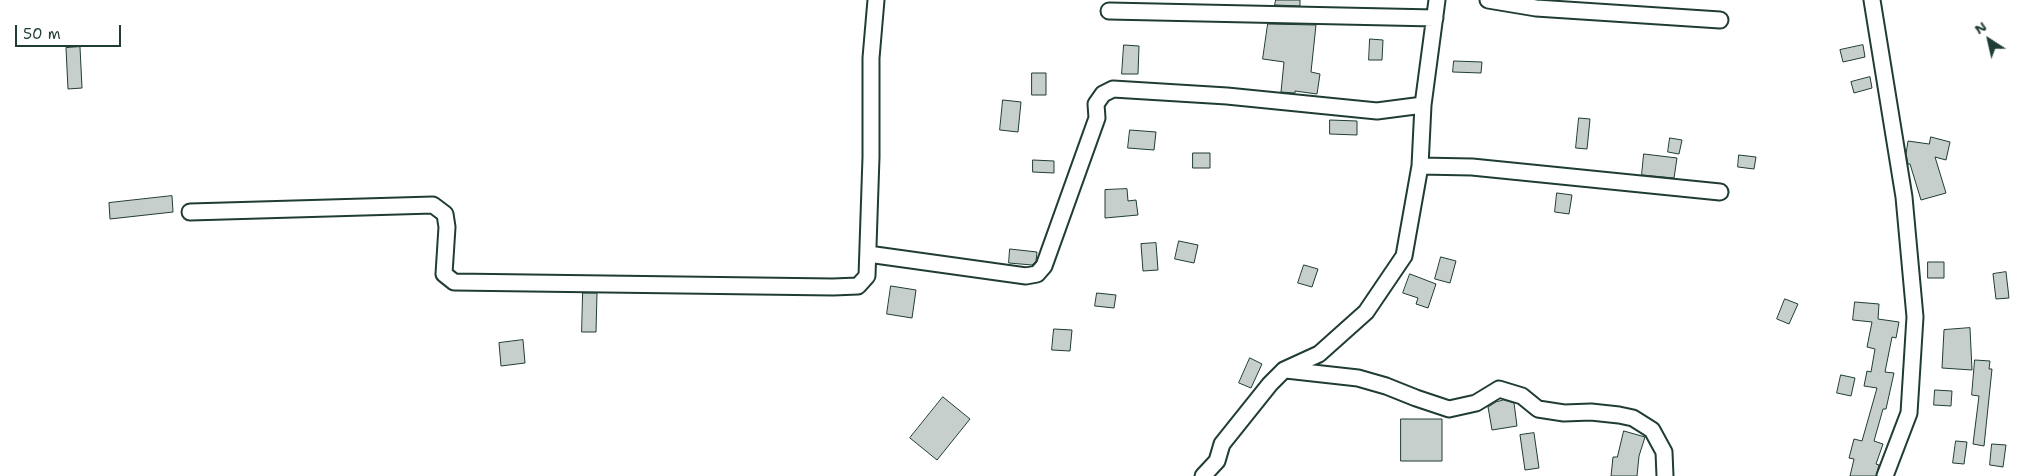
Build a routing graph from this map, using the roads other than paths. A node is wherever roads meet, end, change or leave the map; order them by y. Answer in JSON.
{"nodes":[{"id":1,"x":876,"y":0,"type":"edge"},
{"id":2,"x":1437,"y":0,"type":"edge"},
{"id":3,"x":1488,"y":0,"type":"edge"},
{"id":4,"x":1872,"y":0,"type":"edge"},
{"id":5,"x":1109,"y":11,"type":"dead end"},
{"id":6,"x":1435,"y":18,"type":"junction"},
{"id":7,"x":1720,"y":20,"type":"dead end"},
{"id":8,"x":1423,"y":105,"type":"junction"},
{"id":9,"x":1420,"y":166,"type":"junction"},
{"id":10,"x":1720,"y":192,"type":"dead end"},
{"id":11,"x":190,"y":212,"type":"dead end"},
{"id":12,"x":868,"y":254,"type":"junction"},
{"id":13,"x":1284,"y":370,"type":"junction"},
{"id":14,"x":1203,"y":476,"type":"edge"},
{"id":15,"x":1665,"y":476,"type":"edge"},
{"id":16,"x":1885,"y":476,"type":"edge"}],
"edges":[{"from":1,"to":12,"type":"street"},
{"from":2,"to":6,"type":"street"},
{"from":3,"to":7,"type":"street"},
{"from":4,"to":16,"type":"street"},
{"from":5,"to":6,"type":"street"},
{"from":6,"to":8,"type":"street"},
{"from":8,"to":9,"type":"street"},
{"from":8,"to":12,"type":"street"},
{"from":9,"to":10,"type":"street"},
{"from":9,"to":13,"type":"street"},
{"from":11,"to":12,"type":"street"},
{"from":13,"to":14,"type":"street"},
{"from":13,"to":15,"type":"street"}]}
